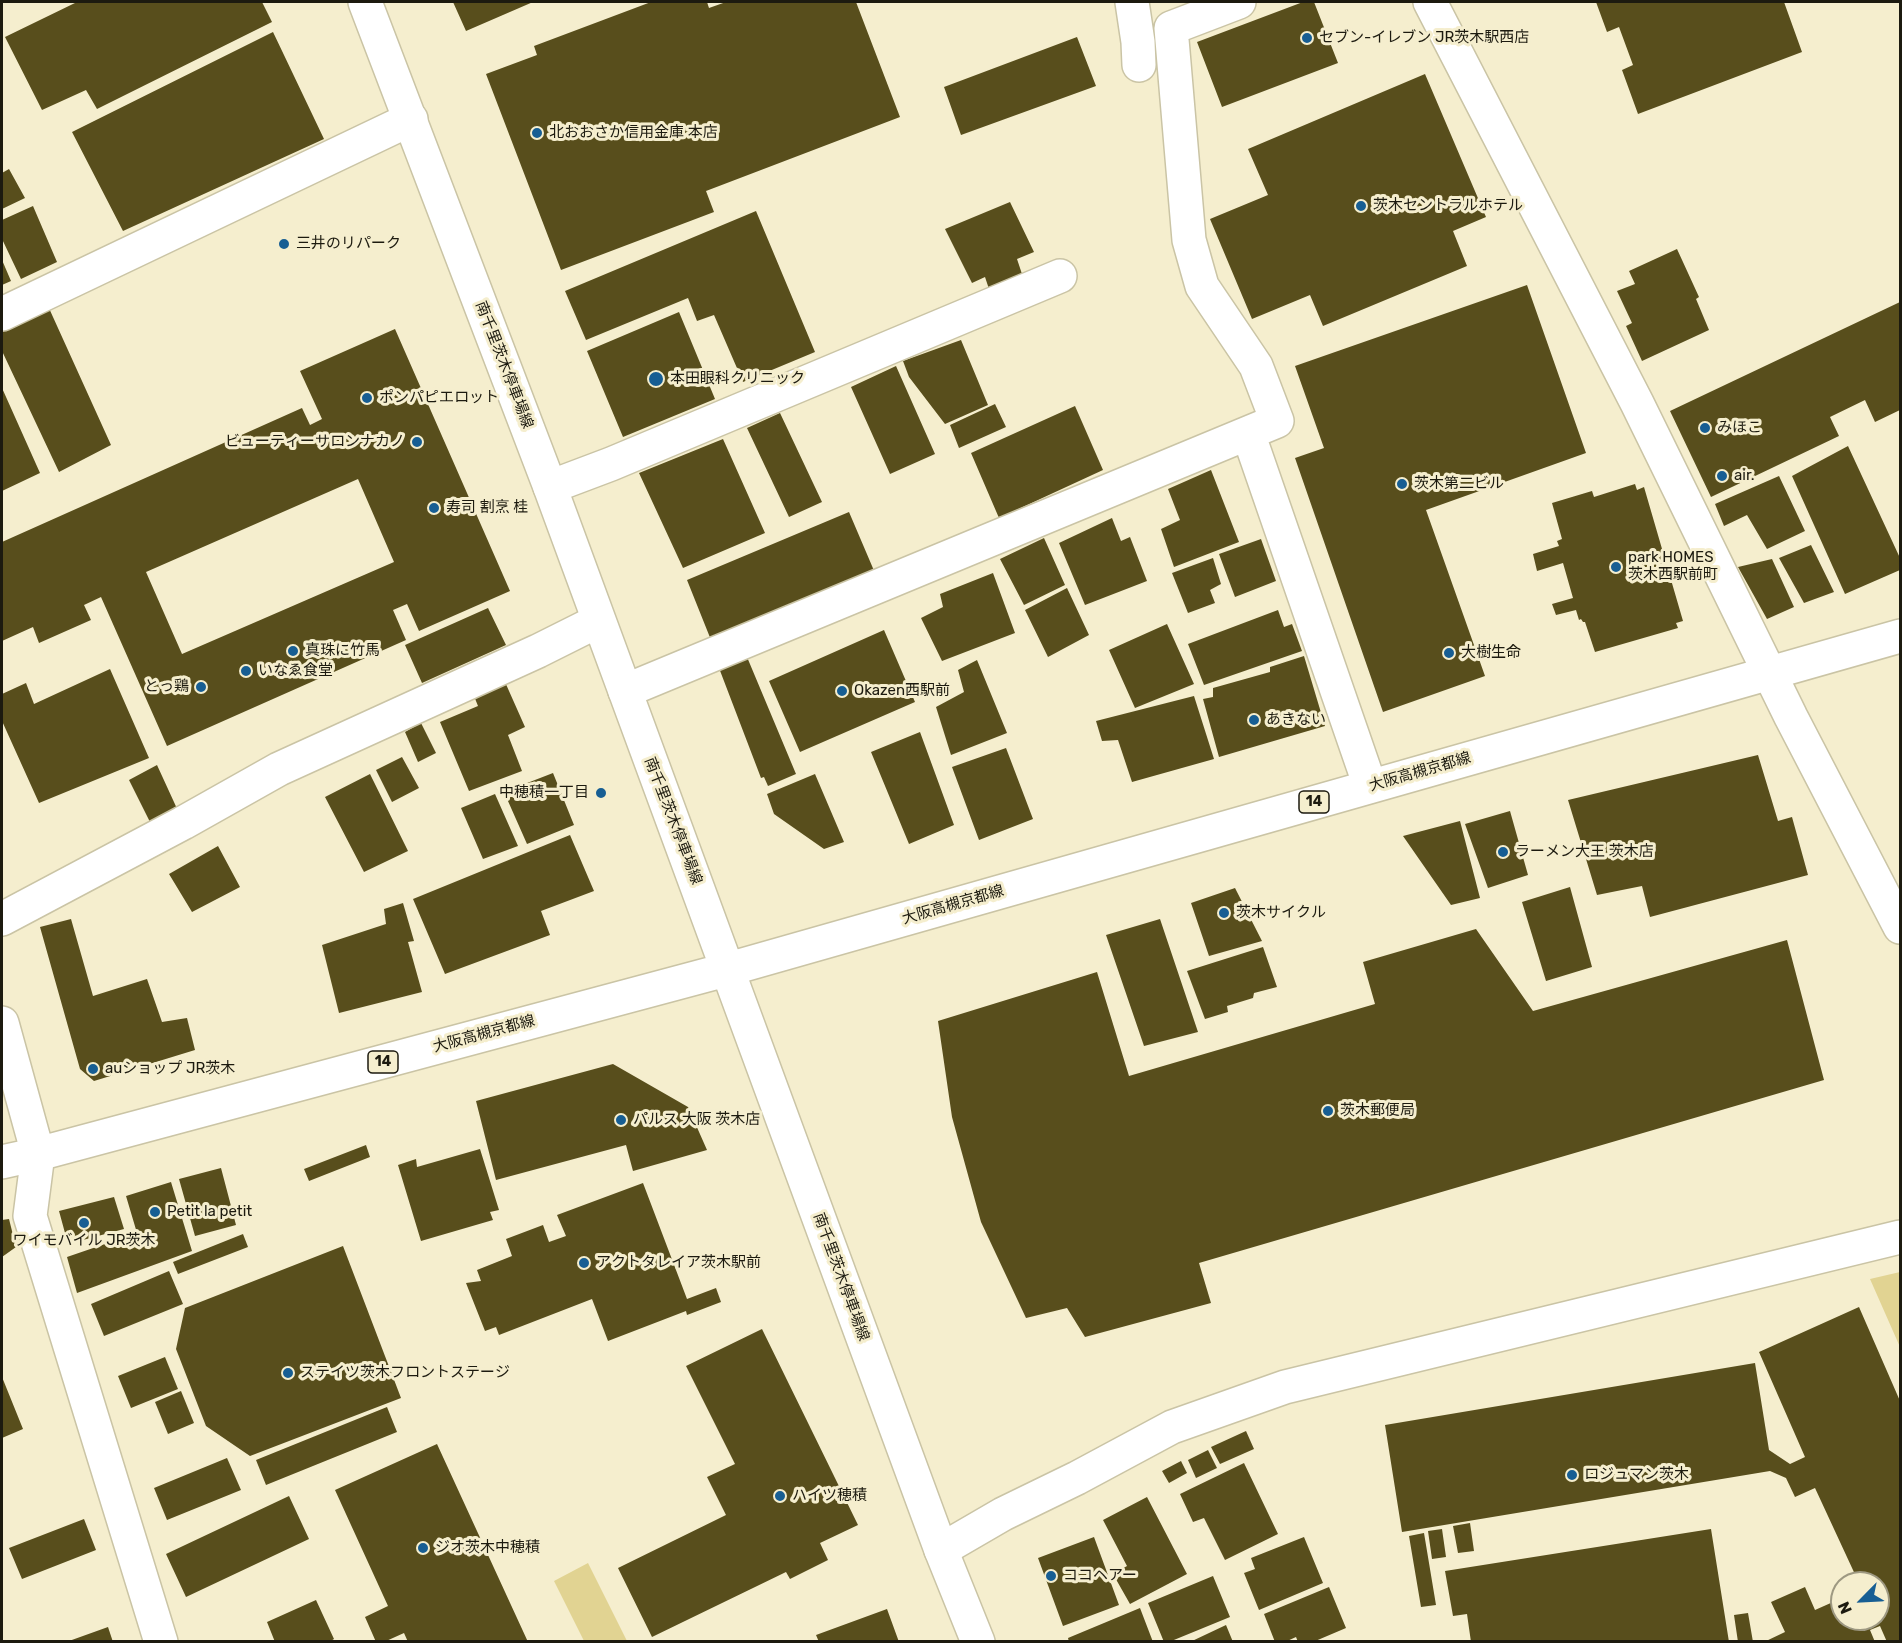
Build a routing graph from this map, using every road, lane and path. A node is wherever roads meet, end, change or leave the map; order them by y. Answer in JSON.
{"nodes":[{"id":1,"x":365,"y":2,"type":"edge"},
{"id":2,"x":1132,"y":2,"type":"edge"},
{"id":3,"x":1239,"y":2,"type":"edge"},
{"id":4,"x":1430,"y":2,"type":"edge"},
{"id":5,"x":1171,"y":28,"type":"junction"},
{"id":6,"x":411,"y":119,"type":"junction"},
{"id":7,"x":1060,"y":276,"type":"dead end"},
{"id":8,"x":2,"y":314,"type":"edge"},
{"id":9,"x":1248,"y":432,"type":"junction"},
{"id":10,"x":550,"y":487,"type":"junction"},
{"id":11,"x":598,"y":621,"type":"junction"},
{"id":12,"x":1900,"y":636,"type":"edge"},
{"id":13,"x":1770,"y":673,"type":"junction"},
{"id":14,"x":625,"y":691,"type":"junction"},
{"id":15,"x":1370,"y":786,"type":"junction"},
{"id":16,"x":2,"y":919,"type":"edge"},
{"id":17,"x":1900,"y":927,"type":"edge"},
{"id":18,"x":729,"y":969,"type":"junction"},
{"id":19,"x":2,"y":1023,"type":"edge"},
{"id":20,"x":38,"y":1154,"type":"junction"},
{"id":21,"x":2,"y":1162,"type":"edge"},
{"id":22,"x":1900,"y":1237,"type":"edge"},
{"id":23,"x":941,"y":1550,"type":"junction"},
{"id":24,"x":161,"y":1641,"type":"edge"},
{"id":25,"x":978,"y":1641,"type":"edge"}],
"edges":[{"from":1,"to":6,"type":"street","name":"南千里茨木停車場線"},
{"from":2,"to":5,"type":"street"},
{"from":3,"to":5,"type":"street"},
{"from":4,"to":13,"type":"street"},
{"from":5,"to":9,"type":"street"},
{"from":6,"to":8,"type":"street"},
{"from":6,"to":10,"type":"street","name":"南千里茨木停車場線"},
{"from":7,"to":10,"type":"street"},
{"from":9,"to":14,"type":"street"},
{"from":9,"to":15,"type":"street"},
{"from":10,"to":11,"type":"street","name":"南千里茨木停車場線"},
{"from":11,"to":14,"type":"street","name":"南千里茨木停車場線"},
{"from":11,"to":16,"type":"street"},
{"from":12,"to":13,"type":"street","name":"大阪高槻京都線","number":"14"},
{"from":13,"to":15,"type":"street","name":"大阪高槻京都線","number":"14"},
{"from":13,"to":17,"type":"street"},
{"from":14,"to":18,"type":"street","name":"南千里茨木停車場線"},
{"from":15,"to":18,"type":"street","name":"大阪高槻京都線","number":"14"},
{"from":18,"to":20,"type":"street","name":"大阪高槻京都線","number":"14"},
{"from":18,"to":23,"type":"street","name":"南千里茨木停車場線"},
{"from":19,"to":20,"type":"street"},
{"from":20,"to":21,"type":"street","name":"大阪高槻京都線","number":"14"},
{"from":20,"to":24,"type":"street"},
{"from":22,"to":23,"type":"street"},
{"from":23,"to":25,"type":"street","name":"南千里茨木停車場線"}]}
